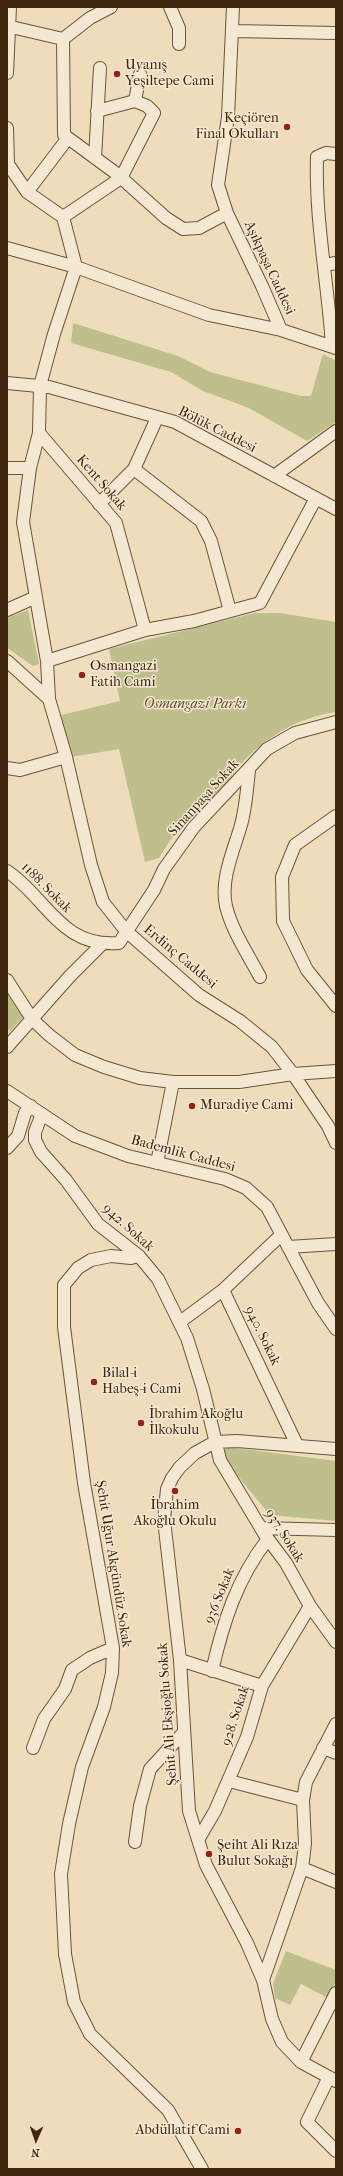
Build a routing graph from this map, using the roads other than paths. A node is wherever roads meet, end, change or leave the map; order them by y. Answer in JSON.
{"nodes":[{"id":1,"x":10,"y":7,"type":"edge"},
{"id":2,"x":111,"y":7,"type":"edge"},
{"id":3,"x":170,"y":7,"type":"edge"},
{"id":4,"x":233,"y":7,"type":"edge"},
{"id":5,"x":8,"y":26,"type":"edge"},
{"id":6,"x":233,"y":31,"type":"junction"},
{"id":7,"x":336,"y":33,"type":"edge"},
{"id":8,"x":63,"y":39,"type":"junction"},
{"id":9,"x":179,"y":44,"type":"dead end"},
{"id":10,"x":100,"y":68,"type":"dead end"},
{"id":11,"x":7,"y":73,"type":"edge"},
{"id":12,"x":140,"y":74,"type":"dead end"},
{"id":13,"x":135,"y":101,"type":"junction"},
{"id":14,"x":97,"y":111,"type":"junction"},
{"id":15,"x":7,"y":128,"type":"edge"},
{"id":16,"x":68,"y":138,"type":"junction"},
{"id":17,"x":336,"y":154,"type":"edge"},
{"id":18,"x":95,"y":158,"type":"junction"},
{"id":19,"x":121,"y":178,"type":"junction"},
{"id":20,"x":26,"y":192,"type":"junction"},
{"id":21,"x":227,"y":213,"type":"junction"},
{"id":22,"x":63,"y":217,"type":"junction"},
{"id":23,"x":7,"y":248,"type":"edge"},
{"id":24,"x":336,"y":263,"type":"edge"},
{"id":25,"x":324,"y":265,"type":"junction"},
{"id":26,"x":76,"y":267,"type":"junction"},
{"id":27,"x":281,"y":330,"type":"junction"},
{"id":28,"x":334,"y":347,"type":"edge"},
{"id":29,"x":7,"y":383,"type":"edge"},
{"id":30,"x":40,"y":386,"type":"junction"},
{"id":31,"x":157,"y":418,"type":"junction"},
{"id":32,"x":336,"y":431,"type":"edge"},
{"id":33,"x":39,"y":433,"type":"junction"},
{"id":34,"x":7,"y":468,"type":"edge"},
{"id":35,"x":30,"y":468,"type":"junction"},
{"id":36,"x":134,"y":469,"type":"junction"},
{"id":37,"x":274,"y":476,"type":"junction"},
{"id":38,"x":316,"y":498,"type":"junction"},
{"id":39,"x":100,"y":504,"type":"junction"},
{"id":40,"x":336,"y":509,"type":"edge"},
{"id":41,"x":36,"y":597,"type":"junction"},
{"id":42,"x":7,"y":610,"type":"edge"},
{"id":43,"x":230,"y":611,"type":"junction"},
{"id":44,"x":145,"y":630,"type":"junction"},
{"id":45,"x":47,"y":660,"type":"junction"},
{"id":46,"x":7,"y":661,"type":"edge"},
{"id":47,"x":49,"y":699,"type":"junction"},
{"id":48,"x":336,"y":722,"type":"edge"},
{"id":49,"x":66,"y":757,"type":"junction"},
{"id":50,"x":7,"y":768,"type":"edge"},
{"id":51,"x":248,"y":770,"type":"junction"},
{"id":52,"x":336,"y":816,"type":"edge"},
{"id":53,"x":7,"y":871,"type":"edge"},
{"id":54,"x":126,"y":931,"type":"junction"},
{"id":55,"x":102,"y":944,"type":"junction"},
{"id":56,"x":260,"y":977,"type":"dead end"},
{"id":57,"x":7,"y":980,"type":"edge"},
{"id":58,"x":336,"y":1006,"type":"edge"},
{"id":59,"x":32,"y":1019,"type":"junction"},
{"id":60,"x":7,"y":1047,"type":"edge"},
{"id":61,"x":336,"y":1071,"type":"edge"},
{"id":62,"x":293,"y":1074,"type":"junction"},
{"id":63,"x":172,"y":1082,"type":"junction"},
{"id":64,"x":7,"y":1091,"type":"edge"},
{"id":65,"x":31,"y":1106,"type":"junction"},
{"id":66,"x":42,"y":1114,"type":"junction"},
{"id":67,"x":336,"y":1143,"type":"edge"},
{"id":68,"x":7,"y":1148,"type":"edge"},
{"id":69,"x":157,"y":1163,"type":"junction"},
{"id":70,"x":281,"y":1235,"type":"junction"},
{"id":71,"x":336,"y":1244,"type":"edge"},
{"id":72,"x":288,"y":1247,"type":"junction"},
{"id":73,"x":139,"y":1256,"type":"junction"},
{"id":74,"x":224,"y":1290,"type":"junction"},
{"id":75,"x":180,"y":1322,"type":"junction"},
{"id":76,"x":336,"y":1329,"type":"edge"},
{"id":77,"x":215,"y":1442,"type":"junction"},
{"id":78,"x":297,"y":1445,"type":"junction"},
{"id":79,"x":336,"y":1449,"type":"edge"},
{"id":80,"x":261,"y":1528,"type":"junction"},
{"id":81,"x":336,"y":1530,"type":"edge"},
{"id":82,"x":268,"y":1539,"type":"junction"},
{"id":83,"x":310,"y":1606,"type":"junction"},
{"id":84,"x":336,"y":1642,"type":"edge"},
{"id":85,"x":113,"y":1648,"type":"junction"},
{"id":86,"x":180,"y":1660,"type":"junction"},
{"id":87,"x":212,"y":1671,"type":"junction"},
{"id":88,"x":262,"y":1686,"type":"junction"},
{"id":89,"x":336,"y":1724,"type":"edge"},
{"id":90,"x":184,"y":1732,"type":"junction"},
{"id":91,"x":33,"y":1748,"type":"dead end"},
{"id":92,"x":323,"y":1748,"type":"junction"},
{"id":93,"x":336,"y":1753,"type":"edge"},
{"id":94,"x":228,"y":1781,"type":"junction"},
{"id":95,"x":303,"y":1800,"type":"junction"},
{"id":96,"x":198,"y":1840,"type":"junction"},
{"id":97,"x":135,"y":1842,"type":"dead end"},
{"id":98,"x":302,"y":1868,"type":"junction"},
{"id":99,"x":336,"y":1882,"type":"edge"},
{"id":100,"x":263,"y":1980,"type":"junction"},
{"id":101,"x":336,"y":1993,"type":"edge"},
{"id":102,"x":332,"y":2009,"type":"edge"},
{"id":103,"x":301,"y":2062,"type":"junction"},
{"id":104,"x":333,"y":2079,"type":"edge"},
{"id":105,"x":336,"y":2151,"type":"edge"},
{"id":106,"x":202,"y":2169,"type":"edge"}],
"edges":[{"from":1,"to":5,"type":"street"},
{"from":2,"to":8,"type":"street"},
{"from":3,"to":9,"type":"street"},
{"from":4,"to":6,"type":"street","name":"Aşıkpaşa Caddesi"},
{"from":5,"to":8,"type":"street"},
{"from":5,"to":11,"type":"street"},
{"from":6,"to":7,"type":"street"},
{"from":6,"to":21,"type":"street","name":"Aşıkpaşa Caddesi"},
{"from":8,"to":16,"type":"street"},
{"from":10,"to":14,"type":"street"},
{"from":12,"to":13,"type":"street"},
{"from":13,"to":14,"type":"street"},
{"from":13,"to":19,"type":"street"},
{"from":14,"to":18,"type":"street"},
{"from":15,"to":20,"type":"street"},
{"from":16,"to":18,"type":"street"},
{"from":16,"to":20,"type":"street"},
{"from":17,"to":25,"type":"street"},
{"from":18,"to":19,"type":"street"},
{"from":19,"to":21,"type":"street"},
{"from":19,"to":22,"type":"street"},
{"from":20,"to":22,"type":"street"},
{"from":21,"to":27,"type":"street","name":"Aşıkpaşa Caddesi"},
{"from":22,"to":26,"type":"street"},
{"from":23,"to":26,"type":"street","name":"Aşıkpaşa Caddesi"},
{"from":24,"to":25,"type":"street"},
{"from":25,"to":28,"type":"street"},
{"from":26,"to":27,"type":"street","name":"Aşıkpaşa Caddesi"},
{"from":26,"to":30,"type":"street","name":"Erdinç Caddesi"},
{"from":27,"to":28,"type":"street"},
{"from":29,"to":30,"type":"street","name":"Bölük Caddesi"},
{"from":30,"to":31,"type":"street","name":"Bölük Caddesi"},
{"from":30,"to":33,"type":"street","name":"Erdinç Caddesi"},
{"from":31,"to":36,"type":"street"},
{"from":31,"to":37,"type":"street","name":"Bölük Caddesi"},
{"from":32,"to":37,"type":"street"},
{"from":33,"to":35,"type":"street","name":"Erdinç Caddesi"},
{"from":33,"to":39,"type":"street","name":"Kent Sokak"},
{"from":34,"to":35,"type":"street"},
{"from":35,"to":41,"type":"street","name":"Erdinç Caddesi"},
{"from":36,"to":39,"type":"street"},
{"from":36,"to":43,"type":"street"},
{"from":37,"to":38,"type":"street","name":"Bölük Caddesi"},
{"from":38,"to":40,"type":"street","name":"Bölük Caddesi"},
{"from":38,"to":43,"type":"street"},
{"from":39,"to":44,"type":"street","name":"Kent Sokak"},
{"from":41,"to":42,"type":"street"},
{"from":41,"to":45,"type":"street","name":"Erdinç Caddesi"},
{"from":43,"to":44,"type":"street"},
{"from":44,"to":45,"type":"street"},
{"from":45,"to":47,"type":"street","name":"Erdinç Caddesi"},
{"from":46,"to":47,"type":"street"},
{"from":47,"to":49,"type":"street","name":"Erdinç Caddesi"},
{"from":48,"to":51,"type":"street","name":"Sinanpaşa Sokak"},
{"from":49,"to":50,"type":"street"},
{"from":49,"to":54,"type":"street","name":"Erdinç Caddesi"},
{"from":51,"to":54,"type":"street","name":"Sinanpaşa Sokak"},
{"from":51,"to":56,"type":"street"},
{"from":52,"to":58,"type":"street"},
{"from":53,"to":55,"type":"street","name":"1188. Sokak"},
{"from":54,"to":55,"type":"street"},
{"from":54,"to":62,"type":"street","name":"Erdinç Caddesi"},
{"from":55,"to":59,"type":"street"},
{"from":57,"to":59,"type":"street"},
{"from":59,"to":60,"type":"street"},
{"from":59,"to":63,"type":"street"},
{"from":61,"to":62,"type":"street"},
{"from":62,"to":63,"type":"street"},
{"from":62,"to":67,"type":"street","name":"Erdinç Caddesi"},
{"from":63,"to":69,"type":"street"},
{"from":64,"to":65,"type":"street","name":"Bademlik Caddesi"},
{"from":65,"to":66,"type":"street","name":"Bademlik Caddesi"},
{"from":65,"to":68,"type":"street"},
{"from":66,"to":69,"type":"street","name":"Bademlik Caddesi"},
{"from":66,"to":73,"type":"street","name":"942. Sokak"},
{"from":69,"to":70,"type":"street","name":"Bademlik Caddesi"},
{"from":70,"to":72,"type":"street","name":"Bademlik Caddesi"},
{"from":70,"to":74,"type":"street"},
{"from":71,"to":72,"type":"street"},
{"from":72,"to":76,"type":"street","name":"Bademlik Caddesi"},
{"from":73,"to":75,"type":"street","name":"942. Sokak"},
{"from":73,"to":85,"type":"street","name":"Şehit Uğur Akgündüz Sokak"},
{"from":74,"to":75,"type":"street"},
{"from":74,"to":78,"type":"street","name":"940. Sokak"},
{"from":75,"to":77,"type":"street","name":"942. Sokak"},
{"from":77,"to":78,"type":"street","name":"Şehit Ali Ekşioğlu Sokak"},
{"from":77,"to":80,"type":"street","name":"937. Sokak"},
{"from":77,"to":86,"type":"street","name":"Şehit Ali Ekşioğlu Sokak"},
{"from":78,"to":79,"type":"street","name":"Şehit Ali Ekşioğlu Sokak"},
{"from":80,"to":81,"type":"street"},
{"from":80,"to":82,"type":"street","name":"937. Sokak"},
{"from":82,"to":83,"type":"street","name":"937. Sokak"},
{"from":82,"to":87,"type":"street","name":"936 Sokak"},
{"from":83,"to":84,"type":"street","name":"937. Sokak"},
{"from":83,"to":88,"type":"street","name":"928. Sokak"},
{"from":85,"to":91,"type":"street"},
{"from":85,"to":106,"type":"street","name":"Şehit Uğur Akgündüz Sokak"},
{"from":86,"to":87,"type":"street"},
{"from":86,"to":90,"type":"street","name":"Şehit Ali Ekşioğlu Sokak"},
{"from":87,"to":88,"type":"street"},
{"from":88,"to":94,"type":"street","name":"928. Sokak"},
{"from":89,"to":92,"type":"street"},
{"from":90,"to":96,"type":"street","name":"Şehit Ali Ekşioğlu Sokak"},
{"from":90,"to":97,"type":"street"},
{"from":92,"to":93,"type":"street"},
{"from":92,"to":95,"type":"street"},
{"from":94,"to":95,"type":"street"},
{"from":94,"to":96,"type":"street","name":"928. Sokak"},
{"from":95,"to":98,"type":"street"},
{"from":96,"to":100,"type":"street","name":"Şehit Ali Ekşioğlu Sokak"},
{"from":98,"to":99,"type":"street"},
{"from":98,"to":100,"type":"street"},
{"from":100,"to":103,"type":"street","name":"Şehit Ali Ekşioğlu Sokak"},
{"from":101,"to":102,"type":"street"},
{"from":102,"to":103,"type":"street"},
{"from":103,"to":104,"type":"street","name":"Şehit Ali Ekşioğlu Sokak"},
{"from":104,"to":105,"type":"street"}]}
